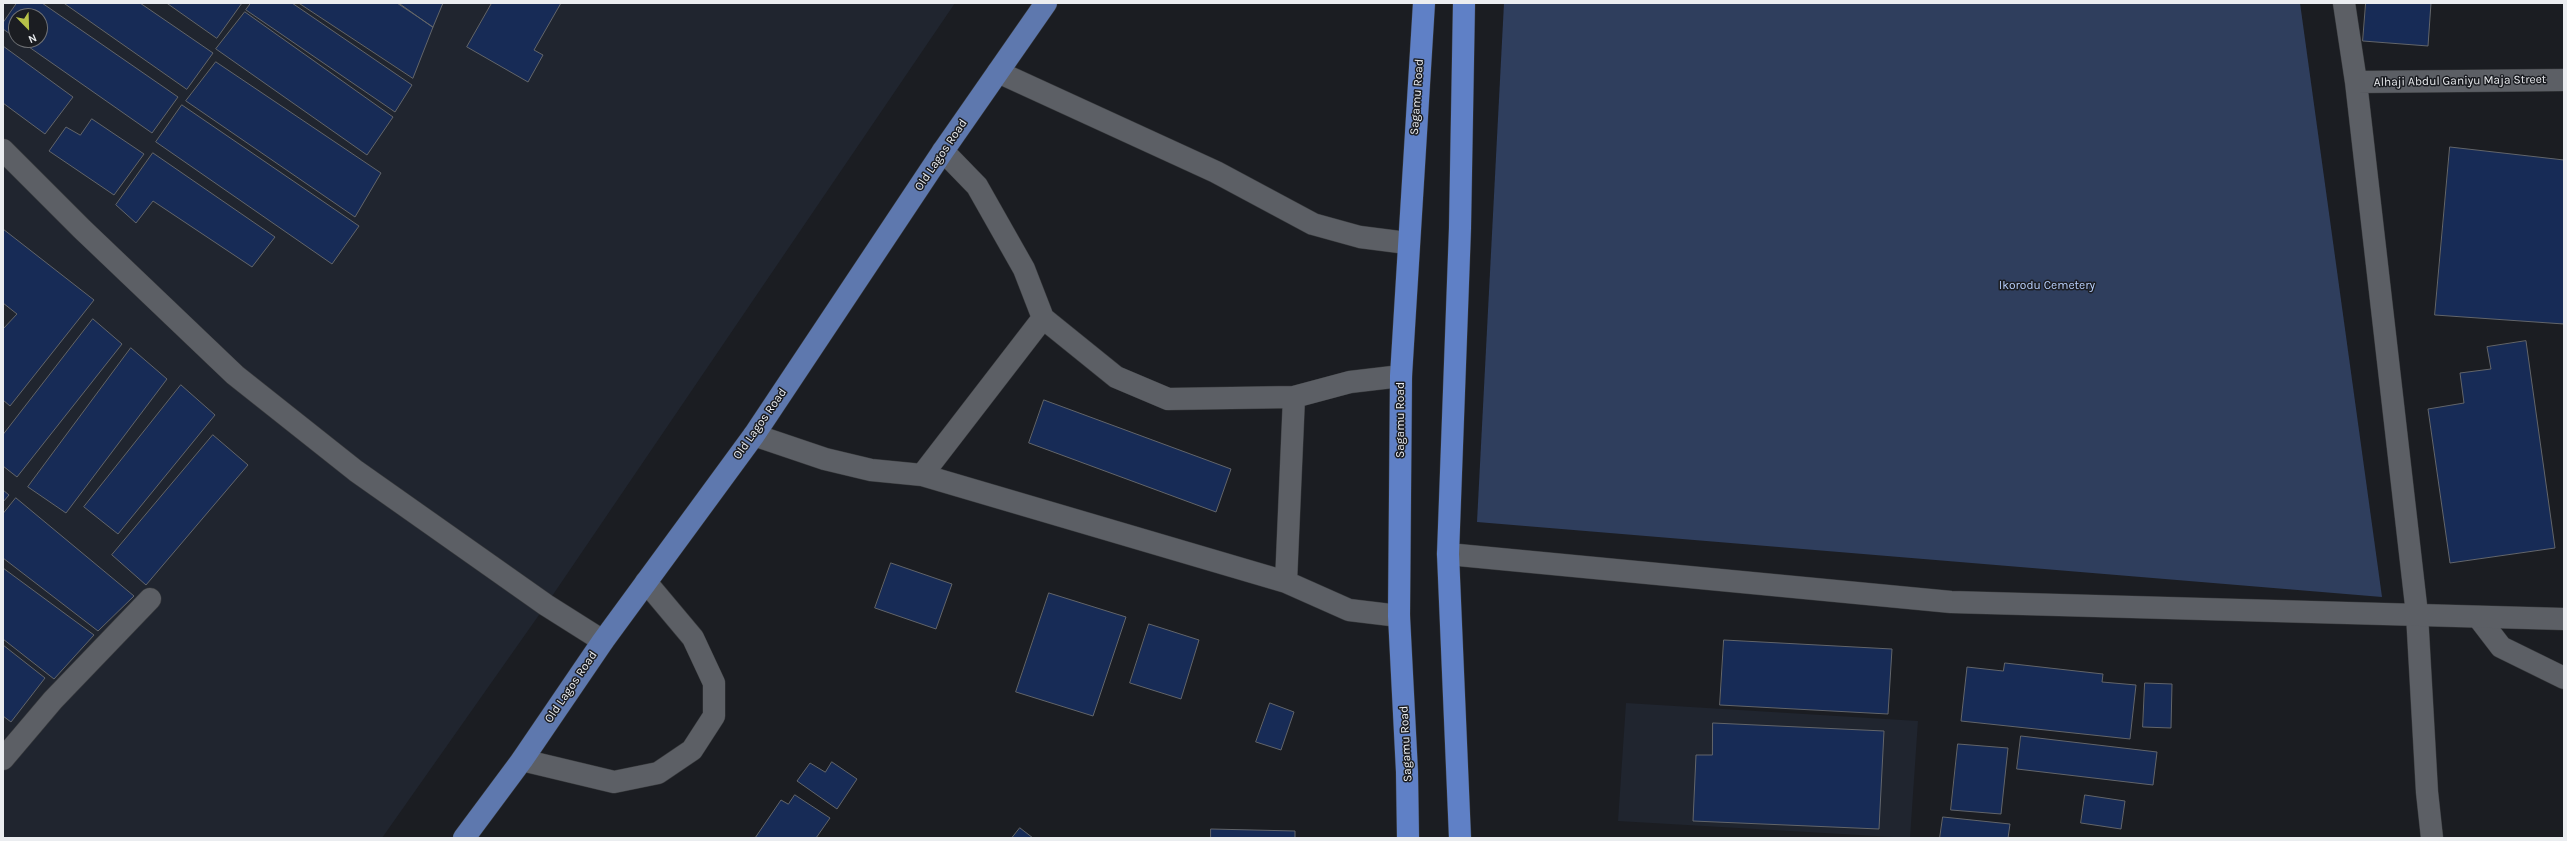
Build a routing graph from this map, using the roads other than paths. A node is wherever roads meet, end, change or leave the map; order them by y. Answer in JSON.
{"nodes":[{"id":1,"x":1046,"y":3,"type":"edge"},
{"id":2,"x":1424,"y":3,"type":"edge"},
{"id":3,"x":1464,"y":3,"type":"edge"},
{"id":4,"x":2344,"y":3,"type":"edge"},
{"id":5,"x":998,"y":72,"type":"junction"},
{"id":6,"x":2564,"y":80,"type":"edge"},
{"id":7,"x":2356,"y":82,"type":"junction"},
{"id":8,"x":3,"y":150,"type":"edge"},
{"id":9,"x":943,"y":151,"type":"junction"},
{"id":10,"x":1407,"y":243,"type":"junction"},
{"id":11,"x":1043,"y":318,"type":"junction"},
{"id":12,"x":1401,"y":376,"type":"junction"},
{"id":13,"x":1294,"y":397,"type":"junction"},
{"id":14,"x":754,"y":435,"type":"junction"},
{"id":15,"x":922,"y":475,"type":"junction"},
{"id":16,"x":1448,"y":554,"type":"junction"},
{"id":17,"x":646,"y":582,"type":"junction"},
{"id":18,"x":1286,"y":582,"type":"junction"},
{"id":19,"x":150,"y":599,"type":"dead end"},
{"id":20,"x":2418,"y":614,"type":"junction"},
{"id":21,"x":1399,"y":616,"type":"junction"},
{"id":22,"x":2478,"y":616,"type":"junction"},
{"id":23,"x":2564,"y":619,"type":"edge"},
{"id":24,"x":603,"y":641,"type":"junction"},
{"id":25,"x":2564,"y":678,"type":"edge"},
{"id":26,"x":3,"y":758,"type":"edge"},
{"id":27,"x":522,"y":760,"type":"junction"},
{"id":28,"x":464,"y":838,"type":"edge"},
{"id":29,"x":1408,"y":838,"type":"edge"},
{"id":30,"x":1460,"y":838,"type":"edge"},
{"id":31,"x":2432,"y":838,"type":"edge"}],
"edges":[{"from":1,"to":5,"type":"main road","name":"Old Lagos Road"},
{"from":2,"to":10,"type":"highway","name":"Sagamu Road"},
{"from":3,"to":16,"type":"highway"},
{"from":4,"to":7,"type":"street"},
{"from":5,"to":9,"type":"main road","name":"Old Lagos Road"},
{"from":5,"to":10,"type":"street"},
{"from":6,"to":7,"type":"street","name":"Alhaji Abdul Ganiyu Maja Street"},
{"from":7,"to":20,"type":"street"},
{"from":8,"to":24,"type":"street"},
{"from":9,"to":11,"type":"street"},
{"from":9,"to":14,"type":"main road","name":"Old Lagos Road"},
{"from":10,"to":12,"type":"highway","name":"Sagamu Road"},
{"from":11,"to":13,"type":"street"},
{"from":11,"to":15,"type":"street"},
{"from":12,"to":13,"type":"street"},
{"from":12,"to":21,"type":"highway","name":"Sagamu Road"},
{"from":13,"to":18,"type":"street"},
{"from":14,"to":15,"type":"street"},
{"from":14,"to":17,"type":"main road","name":"Old Lagos Road"},
{"from":15,"to":18,"type":"street"},
{"from":16,"to":20,"type":"street"},
{"from":16,"to":30,"type":"highway"},
{"from":17,"to":24,"type":"main road","name":"Old Lagos Road"},
{"from":17,"to":27,"type":"street"},
{"from":18,"to":21,"type":"street"},
{"from":19,"to":26,"type":"street"},
{"from":20,"to":22,"type":"street"},
{"from":20,"to":31,"type":"street"},
{"from":21,"to":29,"type":"highway","name":"Sagamu Road"},
{"from":22,"to":23,"type":"street"},
{"from":22,"to":25,"type":"street"},
{"from":24,"to":27,"type":"main road","name":"Old Lagos Road"},
{"from":27,"to":28,"type":"main road","name":"Old Lagos Road"}]}
